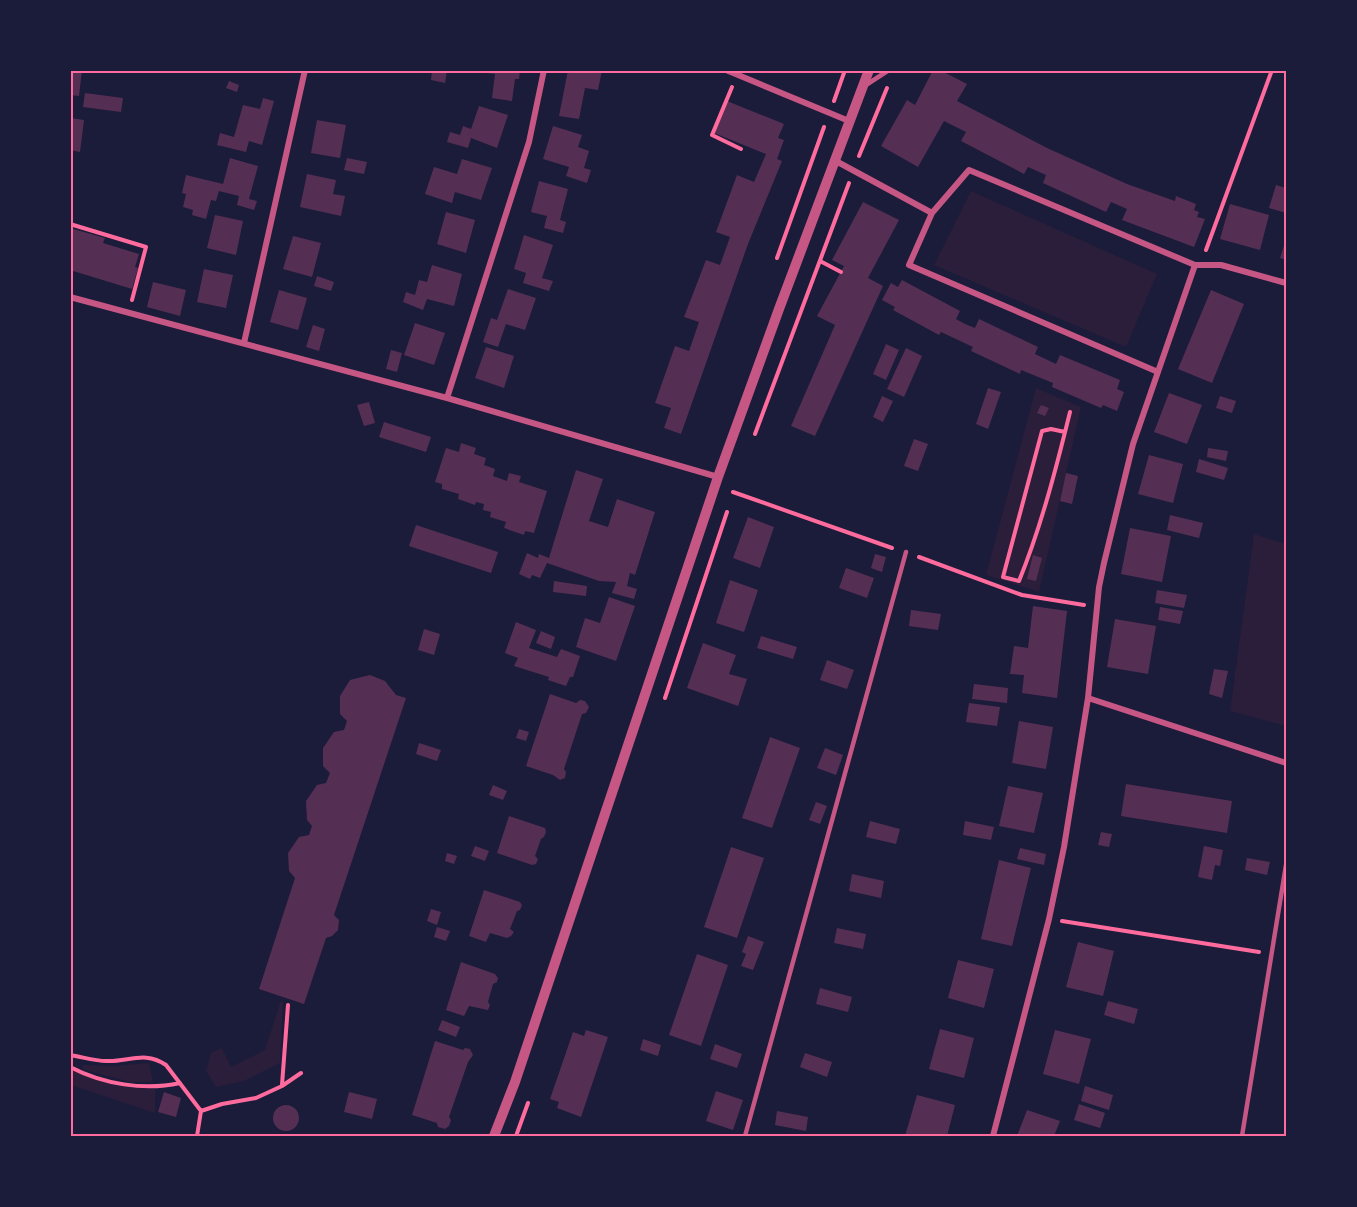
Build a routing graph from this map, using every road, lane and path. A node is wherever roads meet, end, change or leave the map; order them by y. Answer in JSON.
{"nodes":[{"id":1,"x":305,"y":70,"type":"edge"},
{"id":2,"x":544,"y":70,"type":"edge"},
{"id":3,"x":726,"y":70,"type":"edge"},
{"id":4,"x":845,"y":70,"type":"edge"},
{"id":5,"x":869,"y":70,"type":"edge"},
{"id":6,"x":889,"y":70,"type":"edge"},
{"id":7,"x":1272,"y":70,"type":"edge"},
{"id":8,"x":738,"y":75,"type":"junction"},
{"id":9,"x":890,"y":82,"type":"dead end"},
{"id":10,"x":864,"y":86,"type":"junction"},
{"id":11,"x":830,"y":113,"type":"junction"},
{"id":12,"x":849,"y":121,"type":"junction"},
{"id":13,"x":741,"y":150,"type":"dead end"},
{"id":14,"x":834,"y":160,"type":"junction"},
{"id":15,"x":854,"y":170,"type":"junction"},
{"id":16,"x":932,"y":213,"type":"junction"},
{"id":17,"x":70,"y":224,"type":"edge"},
{"id":18,"x":820,"y":261,"type":"junction"},
{"id":19,"x":1195,"y":265,"type":"junction"},
{"id":20,"x":842,"y":272,"type":"dead end"},
{"id":21,"x":1287,"y":283,"type":"edge"},
{"id":22,"x":70,"y":297,"type":"edge"},
{"id":23,"x":128,"y":312,"type":"junction"},
{"id":24,"x":244,"y":343,"type":"junction"},
{"id":25,"x":1158,"y":372,"type":"junction"},
{"id":26,"x":447,"y":398,"type":"junction"},
{"id":27,"x":1070,"y":412,"type":"dead end"},
{"id":28,"x":1065,"y":432,"type":"junction"},
{"id":29,"x":754,"y":437,"type":"dead end"},
{"id":30,"x":718,"y":477,"type":"junction"},
{"id":31,"x":737,"y":481,"type":"dead end"},
{"id":32,"x":906,"y":552,"type":"dead end"},
{"id":33,"x":1088,"y":698,"type":"junction"},
{"id":34,"x":663,"y":703,"type":"dead end"},
{"id":35,"x":1287,"y":763,"type":"edge"},
{"id":36,"x":1287,"y":865,"type":"edge"},
{"id":37,"x":1049,"y":919,"type":"junction"},
{"id":38,"x":1272,"y":954,"type":"junction"},
{"id":39,"x":288,"y":1005,"type":"dead end"},
{"id":40,"x":70,"y":1055,"type":"edge"},
{"id":41,"x":70,"y":1067,"type":"edge"},
{"id":42,"x":301,"y":1073,"type":"dead end"},
{"id":43,"x":180,"y":1083,"type":"junction"},
{"id":44,"x":282,"y":1086,"type":"junction"},
{"id":45,"x":531,"y":1095,"type":"dead end"},
{"id":46,"x":201,"y":1111,"type":"junction"},
{"id":47,"x":197,"y":1137,"type":"edge"},
{"id":48,"x":494,"y":1137,"type":"edge"},
{"id":49,"x":516,"y":1137,"type":"edge"},
{"id":50,"x":745,"y":1137,"type":"edge"},
{"id":51,"x":993,"y":1137,"type":"edge"},
{"id":52,"x":1242,"y":1137,"type":"edge"}],
"edges":[{"from":1,"to":24,"type":"street"},
{"from":2,"to":26,"type":"street"},
{"from":3,"to":8,"type":"street"},
{"from":4,"to":11,"type":"path"},
{"from":5,"to":10,"type":"street"},
{"from":6,"to":10,"type":"lane"},
{"from":7,"to":19,"type":"path"},
{"from":8,"to":11,"type":"street"},
{"from":8,"to":13,"type":"path"},
{"from":9,"to":15,"type":"path"},
{"from":10,"to":12,"type":"street"},
{"from":11,"to":12,"type":"street"},
{"from":12,"to":14,"type":"street"},
{"from":14,"to":15,"type":"street"},
{"from":14,"to":30,"type":"street"},
{"from":15,"to":16,"type":"street"},
{"from":15,"to":18,"type":"path"},
{"from":16,"to":19,"type":"street"},
{"from":16,"to":25,"type":"street"},
{"from":17,"to":23,"type":"path"},
{"from":18,"to":20,"type":"path"},
{"from":18,"to":29,"type":"path"},
{"from":19,"to":21,"type":"street"},
{"from":19,"to":25,"type":"street"},
{"from":22,"to":23,"type":"street"},
{"from":23,"to":24,"type":"street"},
{"from":24,"to":26,"type":"street"},
{"from":25,"to":33,"type":"street"},
{"from":26,"to":30,"type":"street"},
{"from":27,"to":28,"type":"path"},
{"from":28,"to":28,"type":"path"},
{"from":30,"to":48,"type":"street"},
{"from":31,"to":34,"type":"path"},
{"from":32,"to":50,"type":"lane"},
{"from":33,"to":35,"type":"street"},
{"from":33,"to":37,"type":"street"},
{"from":36,"to":38,"type":"lane"},
{"from":37,"to":38,"type":"path"},
{"from":37,"to":51,"type":"street"},
{"from":38,"to":52,"type":"lane"},
{"from":39,"to":44,"type":"path"},
{"from":40,"to":43,"type":"path"},
{"from":41,"to":43,"type":"path"},
{"from":42,"to":44,"type":"path"},
{"from":43,"to":46,"type":"path"},
{"from":44,"to":46,"type":"path"},
{"from":45,"to":49,"type":"path"},
{"from":46,"to":47,"type":"path"}]}
